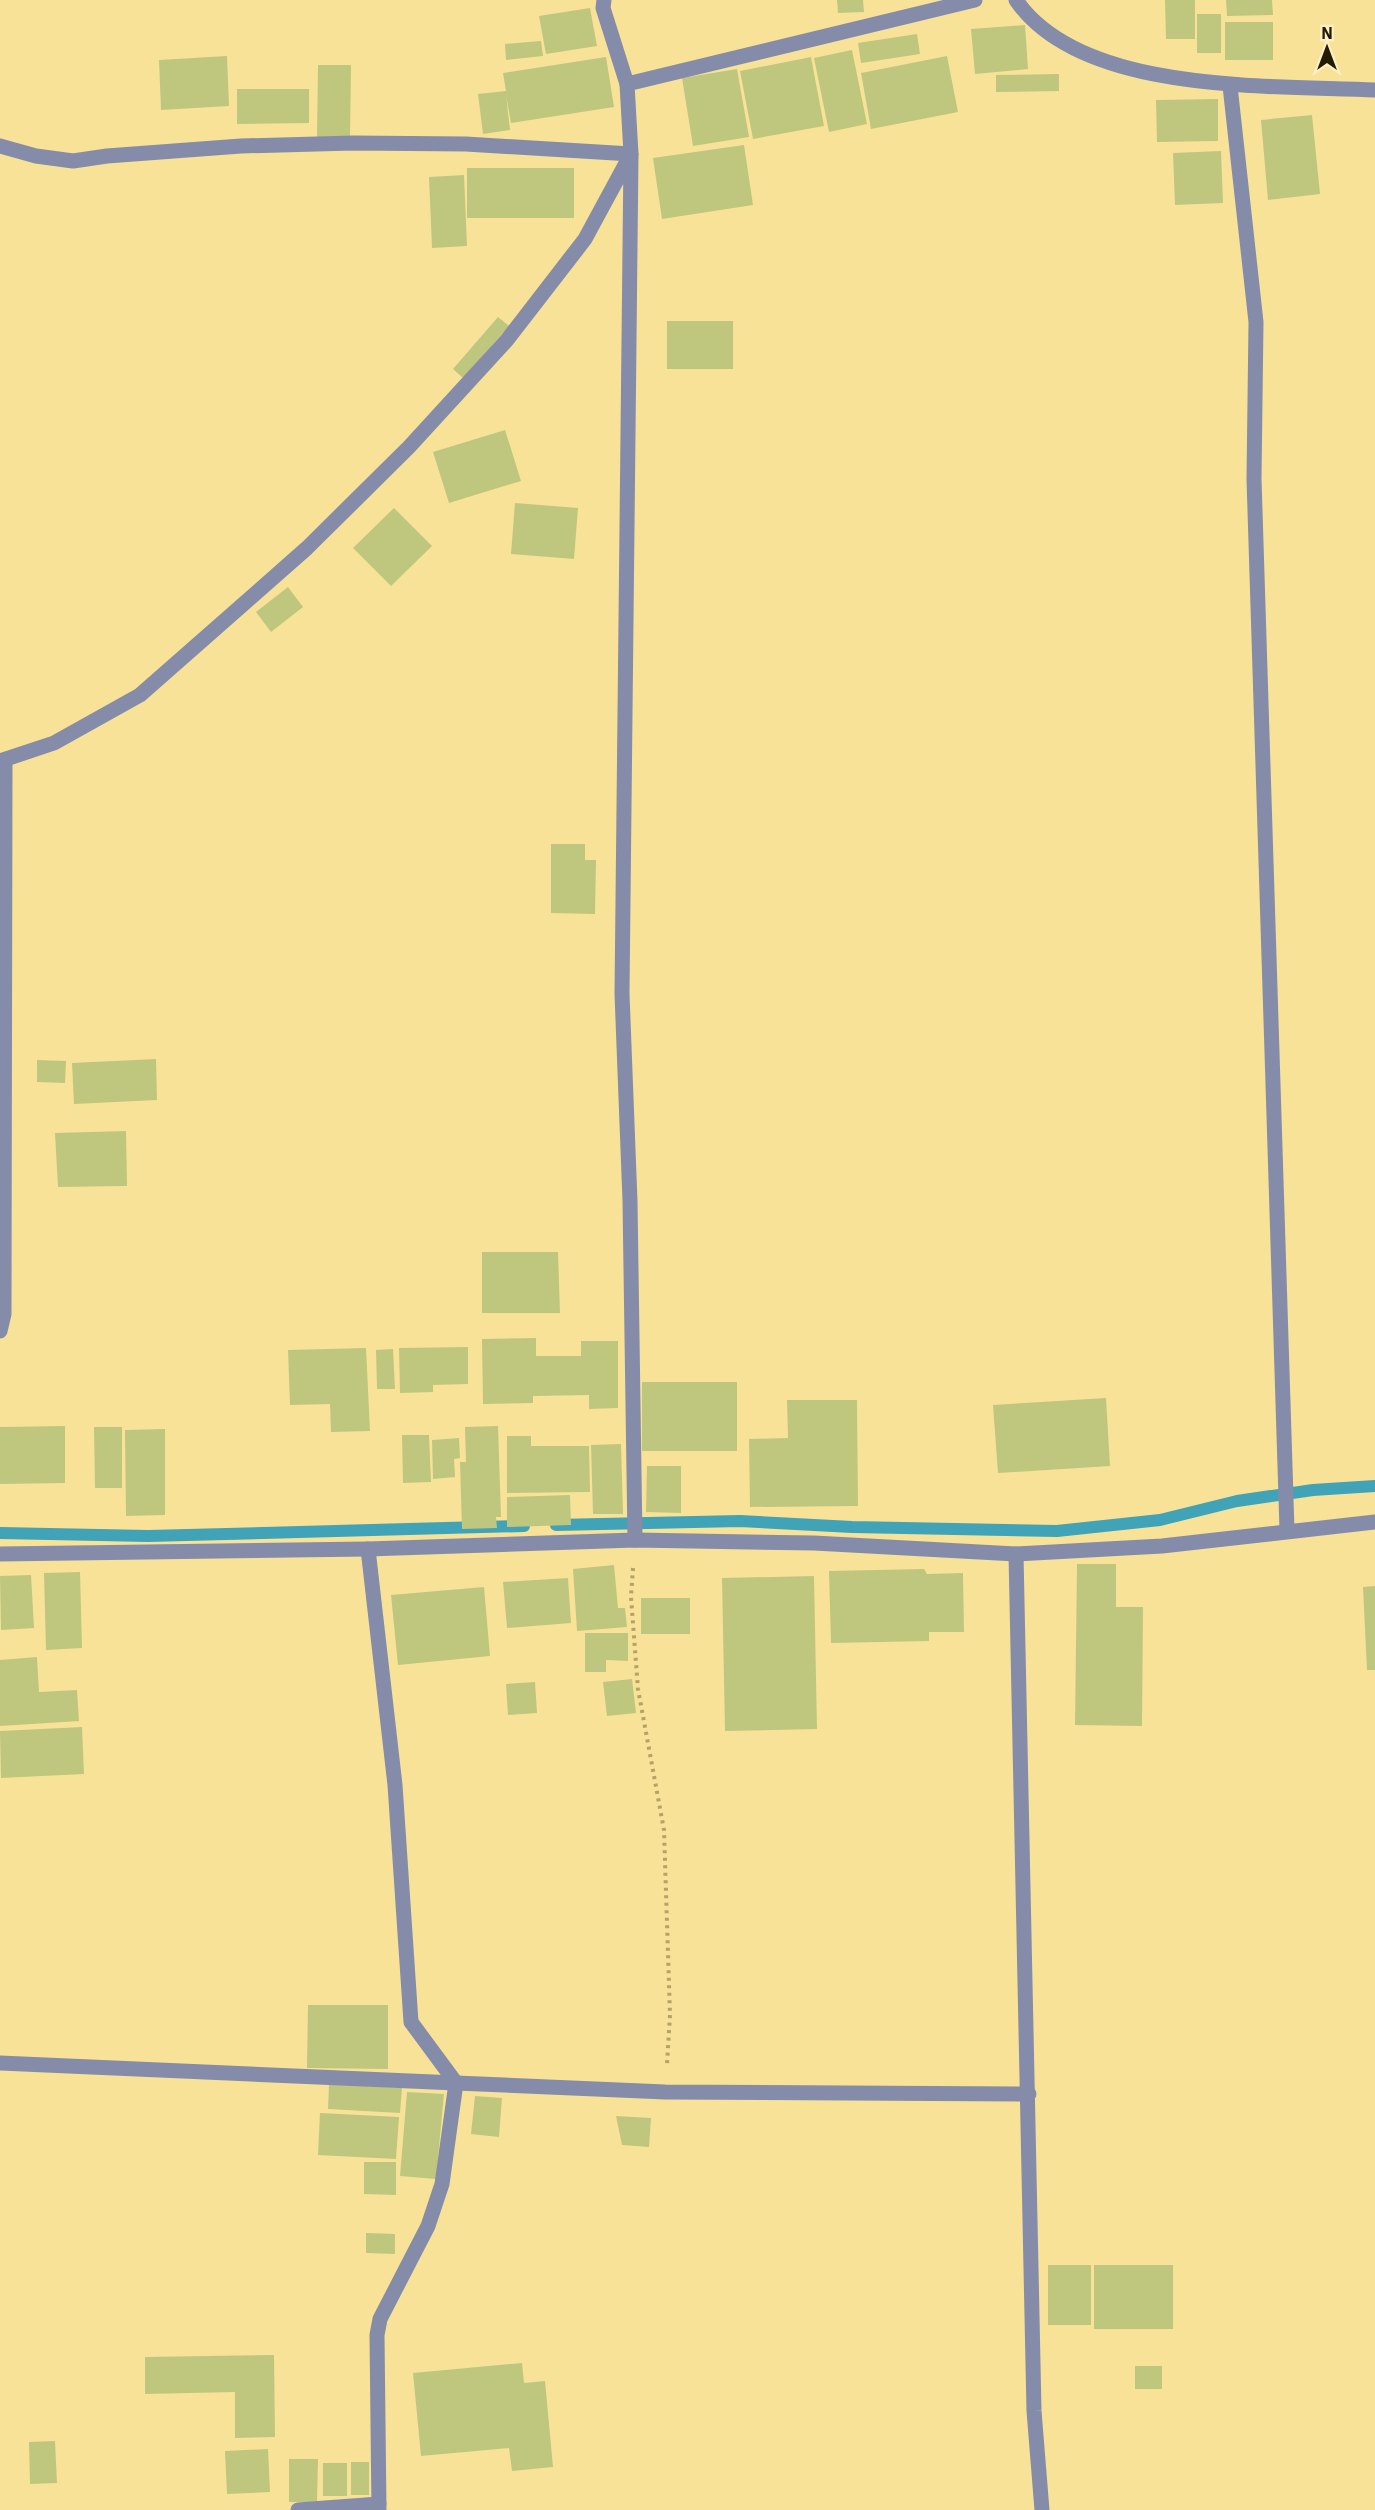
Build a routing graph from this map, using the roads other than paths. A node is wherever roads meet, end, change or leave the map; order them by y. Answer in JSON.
{"nodes":[{"id":1,"x":604,"y":0,"type":"edge"},
{"id":2,"x":975,"y":0,"type":"edge"},
{"id":3,"x":1016,"y":0,"type":"edge"},
{"id":4,"x":627,"y":84,"type":"junction"},
{"id":5,"x":1230,"y":86,"type":"junction"},
{"id":6,"x":1375,"y":90,"type":"edge"},
{"id":7,"x":0,"y":146,"type":"edge"},
{"id":8,"x":631,"y":154,"type":"junction"},
{"id":9,"x":2,"y":760,"type":"edge"},
{"id":10,"x":0,"y":1331,"type":"edge"},
{"id":11,"x":1375,"y":1522,"type":"edge"},
{"id":12,"x":1287,"y":1530,"type":"junction"},
{"id":13,"x":635,"y":1540,"type":"junction"},
{"id":14,"x":368,"y":1549,"type":"junction"},
{"id":15,"x":0,"y":1554,"type":"edge"},
{"id":16,"x":1016,"y":1554,"type":"junction"},
{"id":17,"x":0,"y":2063,"type":"edge"},
{"id":18,"x":456,"y":2083,"type":"junction"},
{"id":19,"x":1029,"y":2094,"type":"junction"},
{"id":20,"x":379,"y":2507,"type":"edge"},
{"id":21,"x":298,"y":2510,"type":"edge"},
{"id":22,"x":1042,"y":2510,"type":"edge"}],
"edges":[{"from":1,"to":4,"type":"street"},
{"from":2,"to":4,"type":"street"},
{"from":3,"to":5,"type":"street"},
{"from":4,"to":8,"type":"street"},
{"from":5,"to":6,"type":"street"},
{"from":5,"to":12,"type":"street"},
{"from":7,"to":8,"type":"street"},
{"from":8,"to":9,"type":"street"},
{"from":8,"to":13,"type":"street"},
{"from":9,"to":10,"type":"street"},
{"from":11,"to":12,"type":"street"},
{"from":12,"to":16,"type":"street"},
{"from":13,"to":14,"type":"street"},
{"from":13,"to":16,"type":"street"},
{"from":14,"to":15,"type":"street"},
{"from":14,"to":18,"type":"street"},
{"from":16,"to":19,"type":"street"},
{"from":17,"to":18,"type":"street"},
{"from":18,"to":19,"type":"street"},
{"from":18,"to":20,"type":"street"},
{"from":19,"to":22,"type":"street"},
{"from":20,"to":21,"type":"street"}]}
